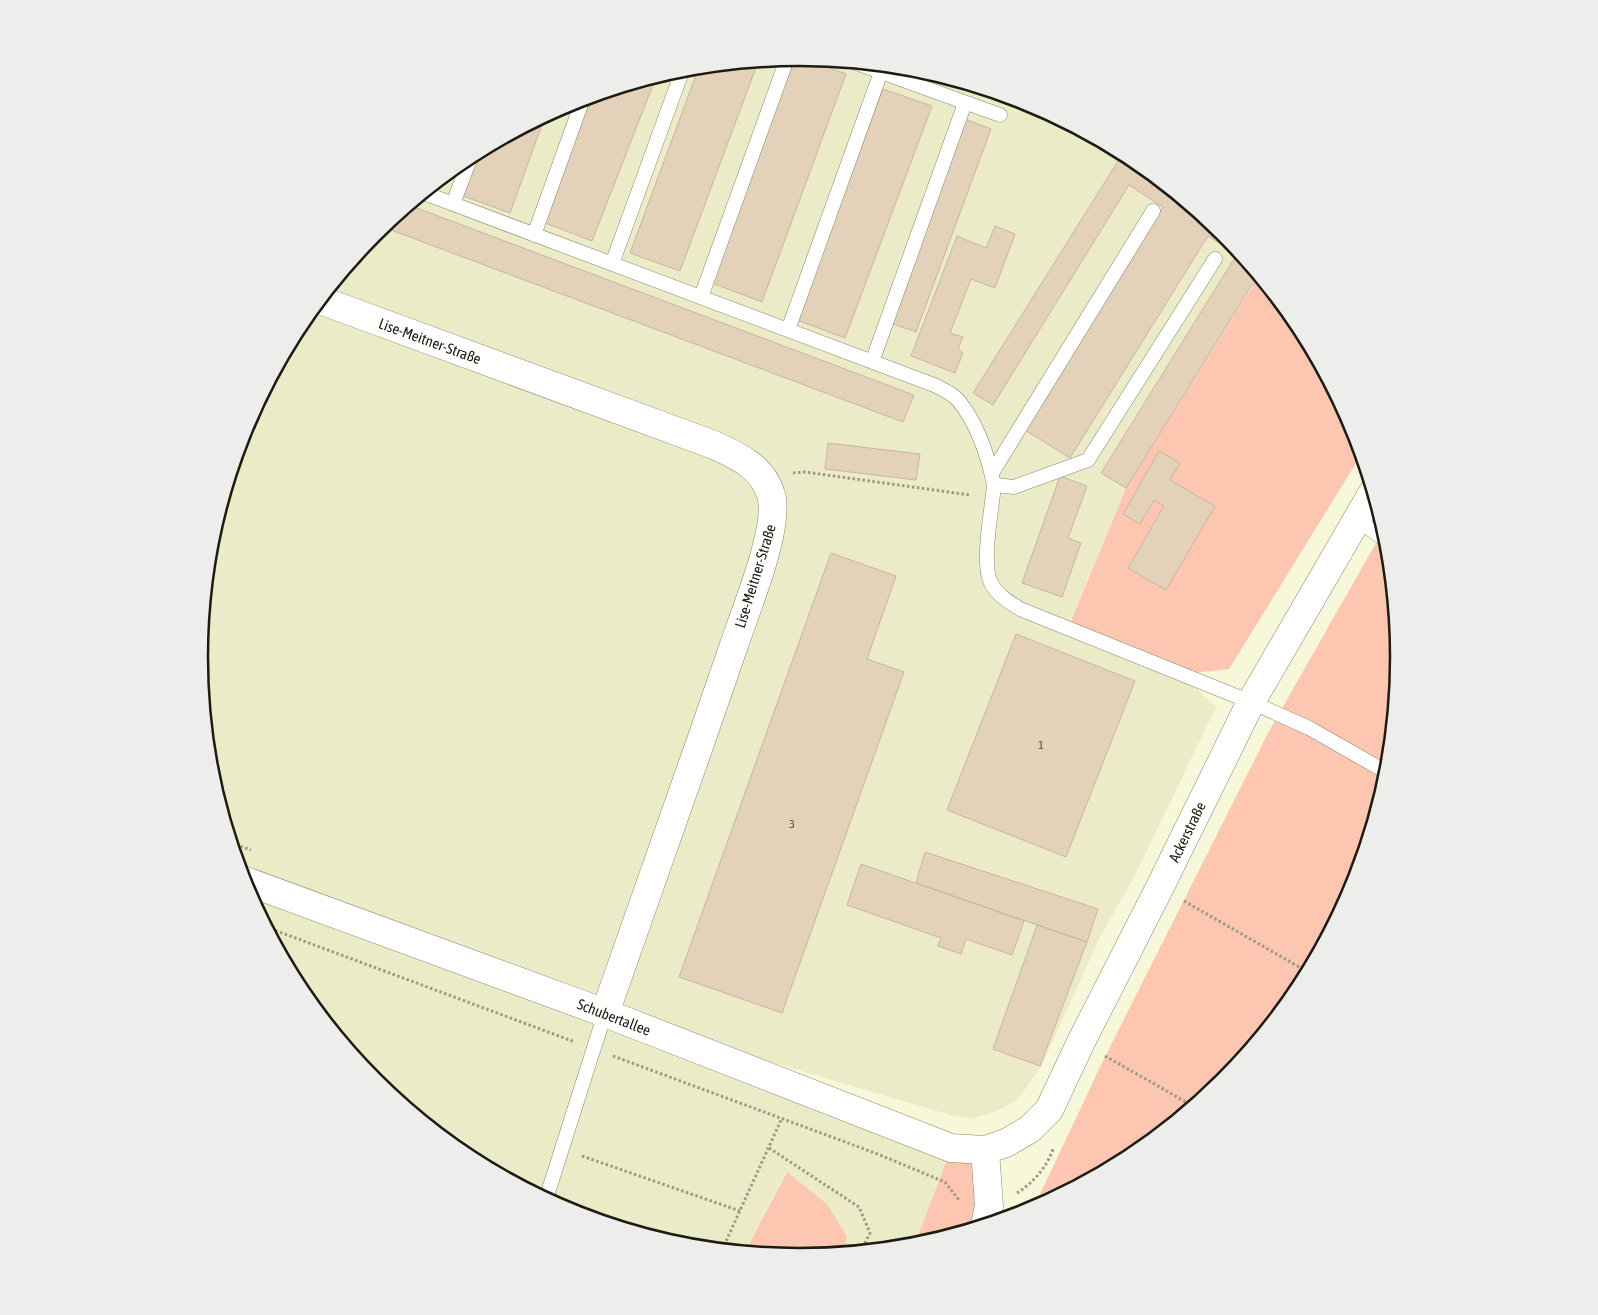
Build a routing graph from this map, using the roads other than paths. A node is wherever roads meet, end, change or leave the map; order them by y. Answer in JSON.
{"nodes":[{"id":1,"x":784,"y":67,"type":"edge"},
{"id":2,"x":881,"y":72,"type":"joint"},
{"id":3,"x":679,"y":79,"type":"edge"},
{"id":4,"x":965,"y":103,"type":"junction"},
{"id":5,"x":580,"y":109,"type":"edge"},
{"id":6,"x":1000,"y":115,"type":"dead end"},
{"id":7,"x":466,"y":169,"type":"edge"},
{"id":8,"x":430,"y":195,"type":"edge"},
{"id":9,"x":453,"y":204,"type":"junction"},
{"id":10,"x":1154,"y":211,"type":"dead end"},
{"id":11,"x":534,"y":235,"type":"junction"},
{"id":12,"x":1215,"y":259,"type":"dead end"},
{"id":13,"x":612,"y":264,"type":"junction"},
{"id":14,"x":701,"y":297,"type":"junction"},
{"id":15,"x":327,"y":302,"type":"edge"},
{"id":16,"x":788,"y":330,"type":"junction"},
{"id":17,"x":872,"y":362,"type":"junction"},
{"id":18,"x":993,"y":485,"type":"junction"},
{"id":19,"x":1369,"y":499,"type":"edge"},
{"id":20,"x":1356,"y":519,"type":"junction"},
{"id":21,"x":1377,"y":534,"type":"edge"},
{"id":22,"x":1251,"y":702,"type":"junction"},
{"id":23,"x":1380,"y":768,"type":"edge"},
{"id":24,"x":253,"y":884,"type":"edge"},
{"id":25,"x":605,"y":1013,"type":"junction"},
{"id":26,"x":985,"y":1150,"type":"junction"},
{"id":27,"x":548,"y":1193,"type":"edge"},
{"id":28,"x":987,"y":1218,"type":"edge"}],
"edges":[{"from":1,"to":14,"type":"lane"},
{"from":2,"to":4,"type":"lane"},
{"from":2,"to":16,"type":"lane"},
{"from":3,"to":13,"type":"lane"},
{"from":4,"to":6,"type":"lane"},
{"from":4,"to":17,"type":"lane"},
{"from":5,"to":11,"type":"lane"},
{"from":7,"to":9,"type":"lane"},
{"from":8,"to":9,"type":"lane"},
{"from":9,"to":11,"type":"lane"},
{"from":10,"to":18,"type":"lane"},
{"from":11,"to":13,"type":"lane"},
{"from":12,"to":18,"type":"lane"},
{"from":13,"to":14,"type":"lane"},
{"from":14,"to":16,"type":"lane"},
{"from":15,"to":25,"type":"street","name":"Lise-Meitner-Straße"},
{"from":16,"to":17,"type":"lane"},
{"from":17,"to":18,"type":"lane"},
{"from":18,"to":22,"type":"lane"},
{"from":19,"to":20,"type":"street","name":"Ackerstraße"},
{"from":20,"to":21,"type":"lane"},
{"from":20,"to":22,"type":"street","name":"Ackerstraße"},
{"from":22,"to":23,"type":"lane"},
{"from":22,"to":26,"type":"street","name":"Ackerstraße"},
{"from":24,"to":25,"type":"street","name":"Schubertallee"},
{"from":25,"to":26,"type":"street","name":"Schubertallee"},
{"from":25,"to":27,"type":"lane"},
{"from":26,"to":28,"type":"street"}]}
